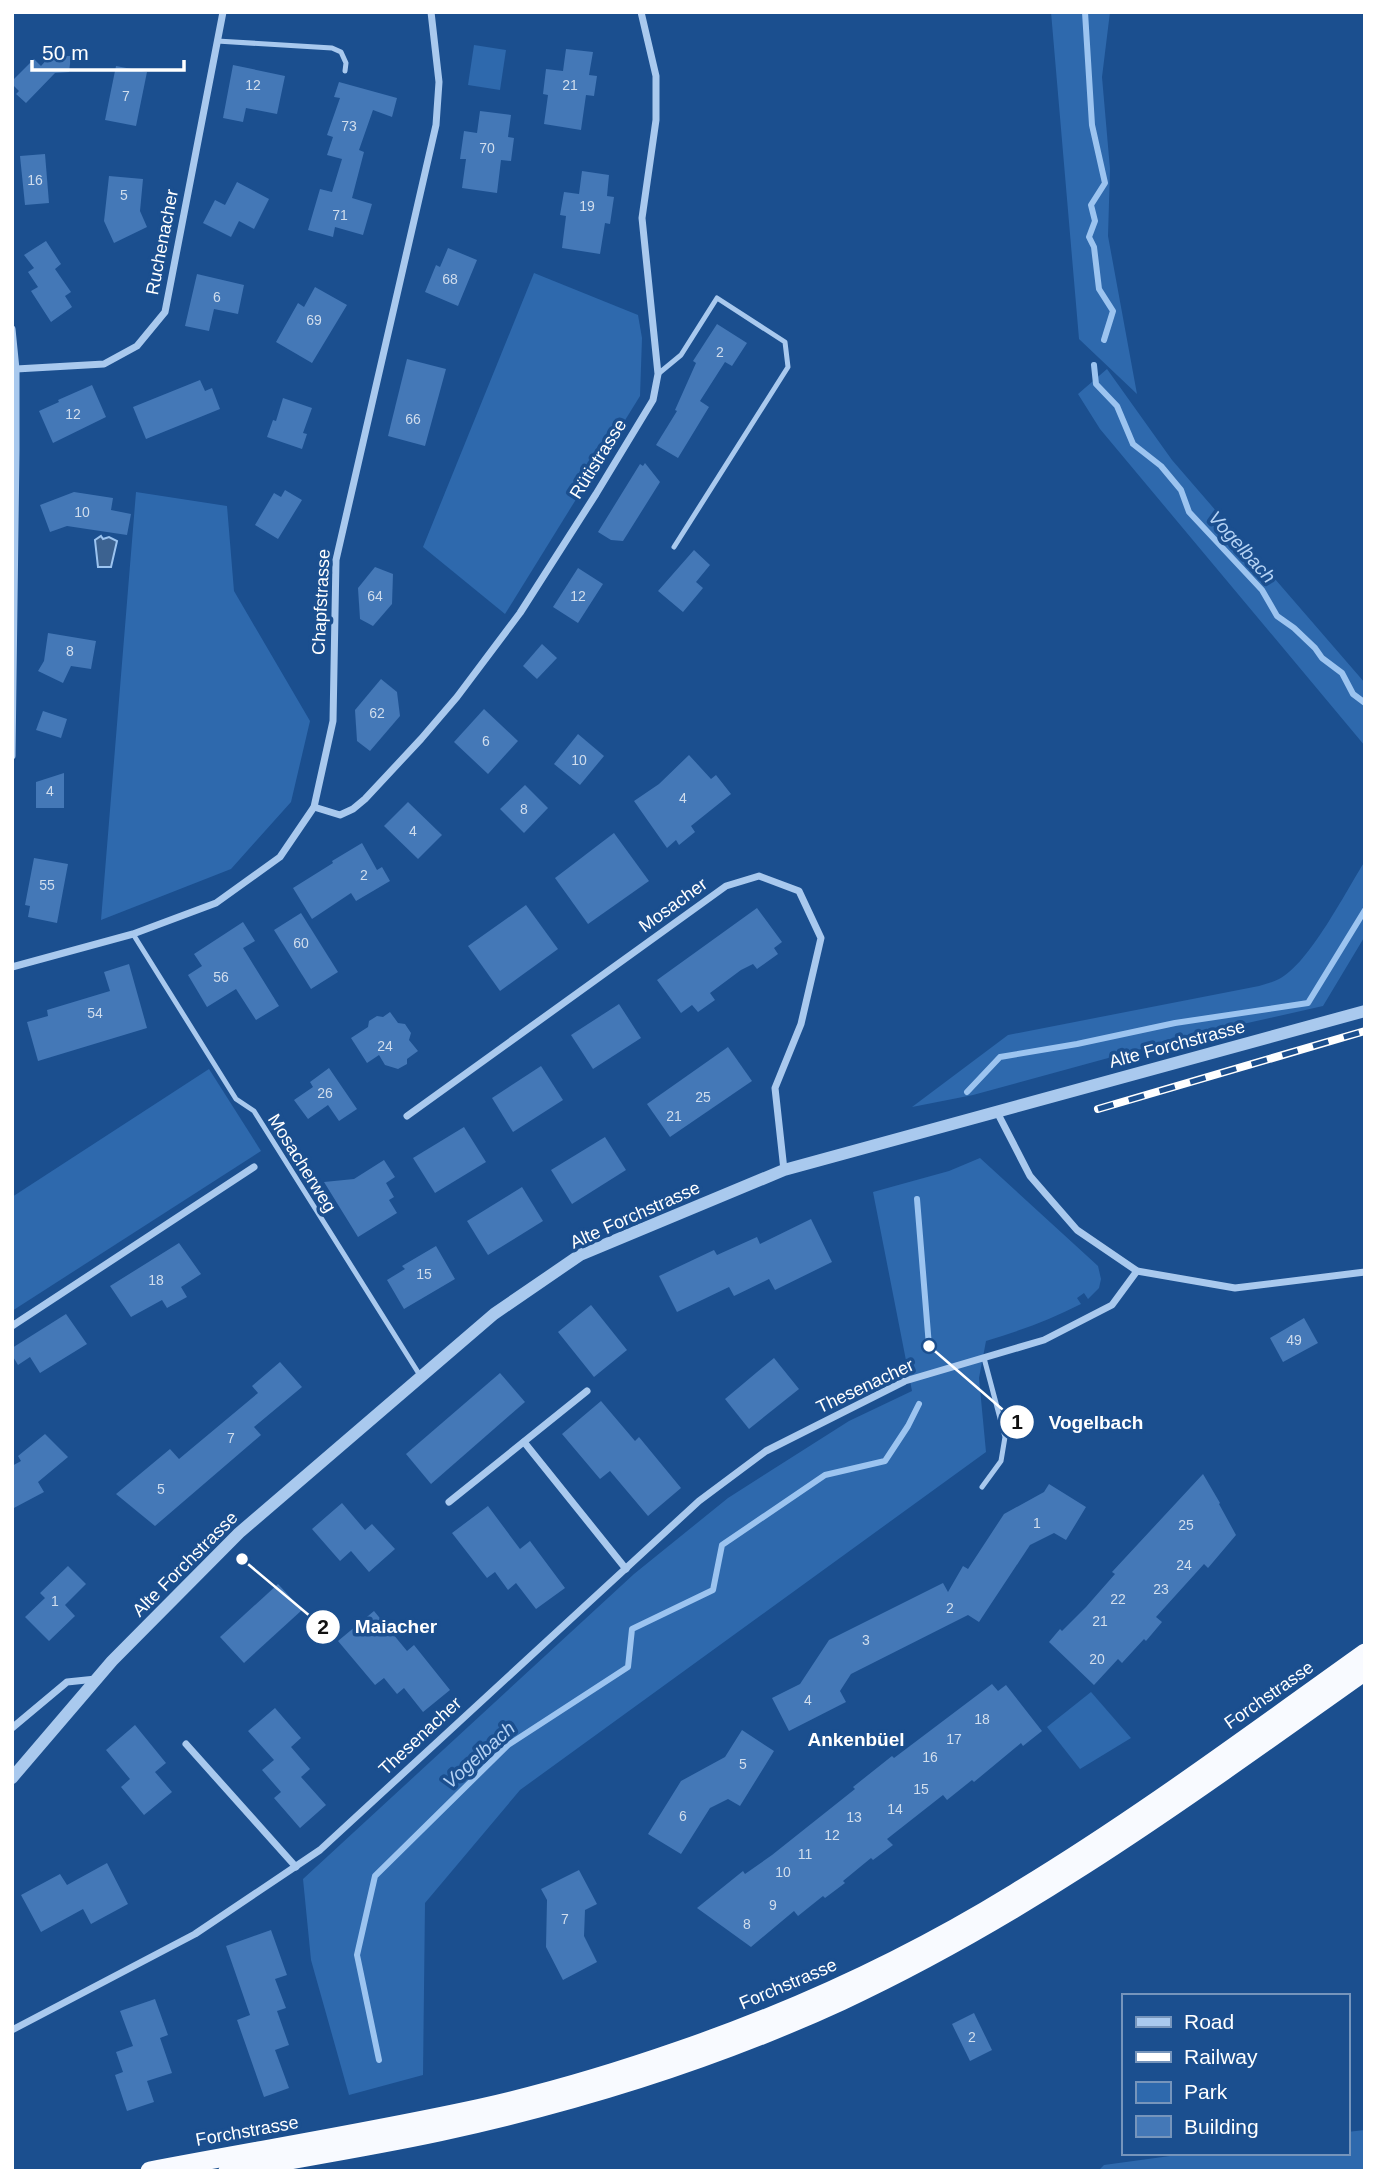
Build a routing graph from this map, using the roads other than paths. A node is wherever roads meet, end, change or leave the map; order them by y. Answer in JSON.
{"nodes":[{"id":1,"x":223,"y":12,"type":"edge"},
{"id":2,"x":431,"y":12,"type":"edge"},
{"id":3,"x":641,"y":12,"type":"edge"},
{"id":4,"x":216,"y":41,"type":"junction"},
{"id":5,"x":345,"y":71,"type":"dead end"},
{"id":6,"x":12,"y":329,"type":"edge"},
{"id":7,"x":16,"y":369,"type":"junction"},
{"id":8,"x":658,"y":374,"type":"junction"},
{"id":9,"x":14,"y":450,"type":"edge"},
{"id":10,"x":674,"y":547,"type":"dead end"},
{"id":11,"x":13,"y":698,"type":"edge"},
{"id":12,"x":12,"y":756,"type":"edge"},
{"id":13,"x":314,"y":807,"type":"junction"},
{"id":14,"x":132,"y":934,"type":"junction"},
{"id":15,"x":12,"y":967,"type":"edge"},
{"id":16,"x":1365,"y":1011,"type":"edge"},
{"id":17,"x":997,"y":1112,"type":"junction"},
{"id":18,"x":407,"y":1116,"type":"dead end"},
{"id":19,"x":254,"y":1167,"type":"dead end"},
{"id":20,"x":784,"y":1170,"type":"junction"},
{"id":21,"x":1136,"y":1271,"type":"junction"},
{"id":22,"x":1365,"y":1272,"type":"edge"},
{"id":23,"x":12,"y":1326,"type":"edge"},
{"id":24,"x":984,"y":1358,"type":"junction"},
{"id":25,"x":421,"y":1377,"type":"junction"},
{"id":26,"x":587,"y":1391,"type":"dead end"},
{"id":27,"x":524,"y":1442,"type":"junction"},
{"id":28,"x":982,"y":1487,"type":"dead end"},
{"id":29,"x":449,"y":1502,"type":"dead end"},
{"id":30,"x":626,"y":1569,"type":"junction"},
{"id":31,"x":1365,"y":1653,"type":"edge"},
{"id":32,"x":1365,"y":1671,"type":"edge"},
{"id":33,"x":96,"y":1679,"type":"junction"},
{"id":34,"x":12,"y":1728,"type":"edge"},
{"id":35,"x":186,"y":1744,"type":"dead end"},
{"id":36,"x":12,"y":1778,"type":"edge"},
{"id":37,"x":296,"y":1867,"type":"junction"},
{"id":38,"x":12,"y":2030,"type":"edge"},
{"id":39,"x":150,"y":2171,"type":"edge"},
{"id":40,"x":228,"y":2171,"type":"edge"}],
"edges":[{"from":1,"to":4,"type":"street","name":"Ruchenacher"},
{"from":2,"to":13,"type":"street","name":"Chapfstrasse"},
{"from":3,"to":8,"type":"street","name":"Rütistrasse"},
{"from":4,"to":5,"type":"lane"},
{"from":4,"to":7,"type":"street","name":"Ruchenacher"},
{"from":6,"to":7,"type":"street"},
{"from":7,"to":9,"type":"street"},
{"from":8,"to":10,"type":"lane"},
{"from":8,"to":13,"type":"street","name":"Rütistrasse"},
{"from":9,"to":11,"type":"street"},
{"from":11,"to":12,"type":"street"},
{"from":13,"to":14,"type":"street","name":"Chapfstrasse"},
{"from":14,"to":15,"type":"street","name":"Chapfstrasse"},
{"from":14,"to":25,"type":"lane","name":"Mosacherweg"},
{"from":16,"to":17,"type":"street","name":"Alte Forchstrasse"},
{"from":17,"to":20,"type":"street","name":"Alte Forchstrasse"},
{"from":17,"to":21,"type":"street"},
{"from":18,"to":20,"type":"street","name":"Mosacher"},
{"from":19,"to":23,"type":"street"},
{"from":20,"to":25,"type":"street","name":"Alte Forchstrasse"},
{"from":21,"to":22,"type":"street"},
{"from":21,"to":24,"type":"street","name":"Thesenacher"},
{"from":24,"to":28,"type":"lane"},
{"from":24,"to":30,"type":"street","name":"Thesenacher"},
{"from":25,"to":33,"type":"street","name":"Alte Forchstrasse"},
{"from":26,"to":27,"type":"street"},
{"from":27,"to":29,"type":"street"},
{"from":27,"to":30,"type":"street"},
{"from":30,"to":37,"type":"street","name":"Thesenacher"},
{"from":31,"to":39,"type":"highway","name":"Forchstrasse"},
{"from":32,"to":40,"type":"highway","name":"Forchstrasse"},
{"from":33,"to":34,"type":"street"},
{"from":33,"to":36,"type":"street","name":"Alte Forchstrasse"},
{"from":35,"to":37,"type":"street"},
{"from":37,"to":38,"type":"street","name":"Thesenacher"}]}
